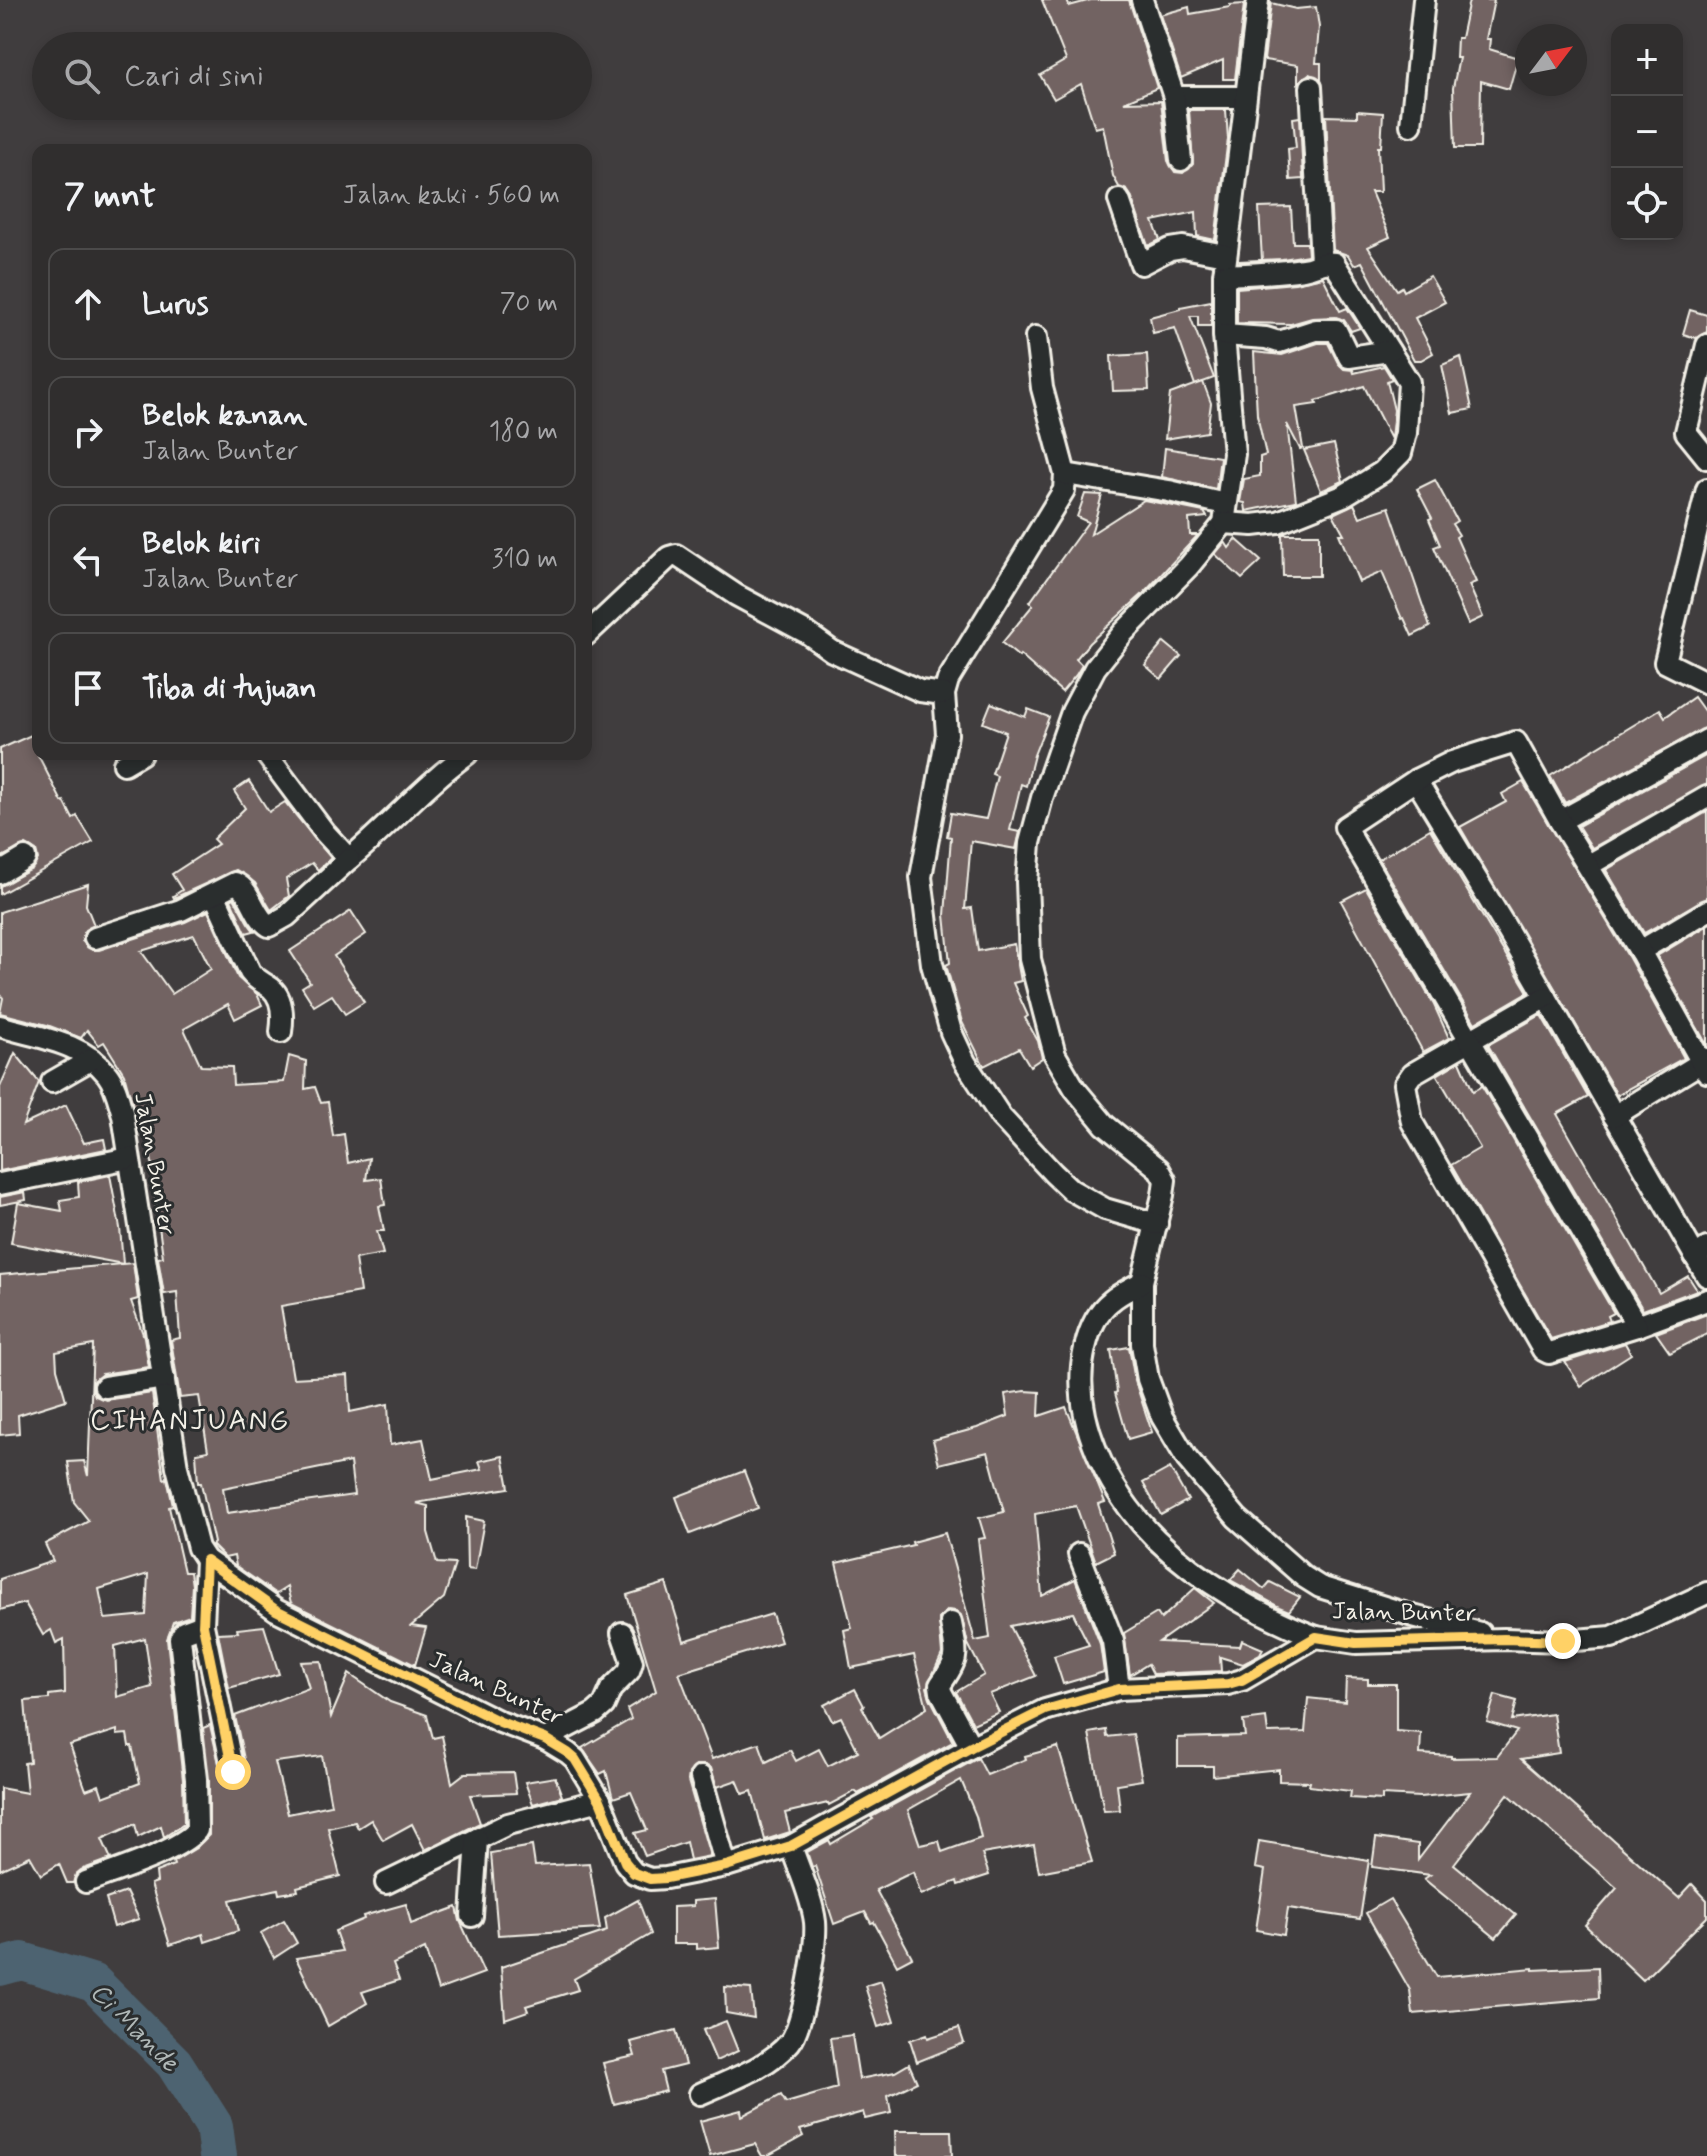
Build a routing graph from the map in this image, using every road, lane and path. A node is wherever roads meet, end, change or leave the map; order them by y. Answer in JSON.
{"nodes":[{"id":1,"x":1142,"y":0,"type":"edge"},
{"id":2,"x":1258,"y":0,"type":"edge"},
{"id":3,"x":1424,"y":0,"type":"edge"},
{"id":4,"x":1311,"y":87,"type":"dead end"},
{"id":5,"x":1174,"y":97,"type":"junction"},
{"id":6,"x":1245,"y":97,"type":"junction"},
{"id":7,"x":1411,"y":125,"type":"dead end"},
{"id":8,"x":1181,"y":160,"type":"dead end"},
{"id":9,"x":1119,"y":200,"type":"dead end"},
{"id":10,"x":1321,"y":261,"type":"junction"},
{"id":11,"x":1224,"y":265,"type":"junction"},
{"id":12,"x":1224,"y":335,"type":"junction"},
{"id":13,"x":1036,"y":337,"type":"dead end"},
{"id":14,"x":1707,"y":348,"type":"edge"},
{"id":15,"x":1389,"y":351,"type":"junction"},
{"id":16,"x":1707,"y":458,"type":"edge"},
{"id":17,"x":1065,"y":474,"type":"junction"},
{"id":18,"x":1707,"y":489,"type":"edge"},
{"id":19,"x":1225,"y":513,"type":"junction"},
{"id":20,"x":592,"y":629,"type":"edge"},
{"id":21,"x":1707,"y":683,"type":"edge"},
{"id":22,"x":944,"y":694,"type":"junction"},
{"id":23,"x":1707,"y":740,"type":"edge"},
{"id":24,"x":270,"y":760,"type":"edge"},
{"id":25,"x":459,"y":760,"type":"edge"},
{"id":26,"x":1416,"y":780,"type":"junction"},
{"id":27,"x":1707,"y":797,"type":"edge"},
{"id":28,"x":1560,"y":821,"type":"junction"},
{"id":29,"x":25,"y":858,"type":"dead end"},
{"id":30,"x":349,"y":859,"type":"junction"},
{"id":31,"x":1589,"y":865,"type":"junction"},
{"id":32,"x":0,"y":873,"type":"edge"},
{"id":33,"x":214,"y":894,"type":"junction"},
{"id":34,"x":1707,"y":911,"type":"edge"},
{"id":35,"x":95,"y":938,"type":"dead end"},
{"id":36,"x":1640,"y":951,"type":"junction"},
{"id":37,"x":1546,"y":997,"type":"junction"},
{"id":38,"x":0,"y":1026,"type":"edge"},
{"id":39,"x":281,"y":1032,"type":"dead end"},
{"id":40,"x":1468,"y":1040,"type":"junction"},
{"id":41,"x":92,"y":1059,"type":"junction"},
{"id":42,"x":1705,"y":1065,"type":"edge"},
{"id":43,"x":52,"y":1082,"type":"dead end"},
{"id":44,"x":1614,"y":1116,"type":"junction"},
{"id":45,"x":129,"y":1158,"type":"junction"},
{"id":46,"x":0,"y":1184,"type":"edge"},
{"id":47,"x":1157,"y":1224,"type":"junction"},
{"id":48,"x":1701,"y":1252,"type":"edge"},
{"id":49,"x":1707,"y":1276,"type":"edge"},
{"id":50,"x":1142,"y":1282,"type":"junction"},
{"id":51,"x":1707,"y":1300,"type":"edge"},
{"id":52,"x":1637,"y":1326,"type":"junction"},
{"id":53,"x":164,"y":1378,"type":"junction"},
{"id":54,"x":105,"y":1387,"type":"dead end"},
{"id":55,"x":1079,"y":1554,"type":"dead end"},
{"id":56,"x":206,"y":1560,"type":"junction"},
{"id":57,"x":1707,"y":1593,"type":"edge"},
{"id":58,"x":951,"y":1623,"type":"dead end"},
{"id":59,"x":203,"y":1625,"type":"junction"},
{"id":60,"x":622,"y":1633,"type":"dead end"},
{"id":61,"x":1316,"y":1637,"type":"junction"},
{"id":62,"x":1504,"y":1639,"type":"junction"},
{"id":63,"x":1119,"y":1689,"type":"junction"},
{"id":64,"x":545,"y":1739,"type":"junction"},
{"id":65,"x":971,"y":1747,"type":"junction"},
{"id":66,"x":233,"y":1772,"type":"dead end"},
{"id":67,"x":701,"y":1777,"type":"dead end"},
{"id":68,"x":600,"y":1800,"type":"junction"},
{"id":69,"x":477,"y":1839,"type":"junction"},
{"id":70,"x":791,"y":1846,"type":"junction"},
{"id":71,"x":726,"y":1866,"type":"junction"},
{"id":72,"x":86,"y":1882,"type":"dead end"},
{"id":73,"x":386,"y":1883,"type":"dead end"},
{"id":74,"x":472,"y":1916,"type":"dead end"},
{"id":75,"x":700,"y":2094,"type":"dead end"}],
"edges":[{"from":1,"to":5,"type":"street"},
{"from":2,"to":6,"type":"street"},
{"from":3,"to":7,"type":"street"},
{"from":4,"to":10,"type":"street"},
{"from":5,"to":6,"type":"street"},
{"from":5,"to":8,"type":"street"},
{"from":6,"to":11,"type":"street"},
{"from":9,"to":11,"type":"street"},
{"from":10,"to":11,"type":"street"},
{"from":10,"to":15,"type":"street"},
{"from":11,"to":12,"type":"street"},
{"from":12,"to":15,"type":"street"},
{"from":12,"to":19,"type":"street"},
{"from":13,"to":17,"type":"street"},
{"from":14,"to":16,"type":"street"},
{"from":15,"to":19,"type":"street"},
{"from":17,"to":19,"type":"street"},
{"from":17,"to":22,"type":"street"},
{"from":18,"to":21,"type":"street"},
{"from":19,"to":47,"type":"street"},
{"from":20,"to":22,"type":"street"},
{"from":22,"to":47,"type":"street"},
{"from":23,"to":28,"type":"street"},
{"from":24,"to":30,"type":"street"},
{"from":25,"to":30,"type":"street"},
{"from":26,"to":28,"type":"street"},
{"from":26,"to":37,"type":"street"},
{"from":26,"to":40,"type":"street"},
{"from":27,"to":31,"type":"street"},
{"from":28,"to":31,"type":"street"},
{"from":29,"to":32,"type":"street"},
{"from":30,"to":33,"type":"street"},
{"from":31,"to":36,"type":"street"},
{"from":33,"to":35,"type":"street"},
{"from":33,"to":39,"type":"street"},
{"from":34,"to":36,"type":"street"},
{"from":36,"to":42,"type":"street"},
{"from":37,"to":40,"type":"street"},
{"from":37,"to":44,"type":"street"},
{"from":38,"to":41,"type":"street","name":"Jalan Bunter"},
{"from":40,"to":52,"type":"street"},
{"from":40,"to":52,"type":"street"},
{"from":41,"to":43,"type":"street"},
{"from":41,"to":45,"type":"street","name":"Jalan Bunter"},
{"from":42,"to":44,"type":"street"},
{"from":44,"to":48,"type":"street"},
{"from":45,"to":46,"type":"street"},
{"from":45,"to":53,"type":"street","name":"Jalan Bunter"},
{"from":47,"to":50,"type":"street"},
{"from":48,"to":49,"type":"street"},
{"from":50,"to":61,"type":"street"},
{"from":50,"to":62,"type":"street"},
{"from":51,"to":52,"type":"street"},
{"from":53,"to":54,"type":"street"},
{"from":53,"to":56,"type":"street","name":"Jalan Bunter"},
{"from":55,"to":63,"type":"street"},
{"from":56,"to":59,"type":"street"},
{"from":56,"to":64,"type":"street","name":"Jalan Bunter"},
{"from":57,"to":62,"type":"street","name":"Jalan Bunter"},
{"from":58,"to":65,"type":"street"},
{"from":59,"to":66,"type":"street"},
{"from":59,"to":72,"type":"street"},
{"from":60,"to":64,"type":"street"},
{"from":61,"to":62,"type":"street","name":"Jalan Bunter"},
{"from":61,"to":63,"type":"street","name":"Jalan Bunter"},
{"from":63,"to":65,"type":"street","name":"Jalan Bunter"},
{"from":64,"to":68,"type":"street","name":"Jalan Bunter"},
{"from":65,"to":70,"type":"street","name":"Jalan Bunter"},
{"from":67,"to":71,"type":"street"},
{"from":68,"to":69,"type":"street"},
{"from":68,"to":71,"type":"street","name":"Jalan Bunter"},
{"from":69,"to":73,"type":"street"},
{"from":69,"to":74,"type":"street"},
{"from":70,"to":71,"type":"street","name":"Jalan Bunter"},
{"from":70,"to":75,"type":"street"}]}
